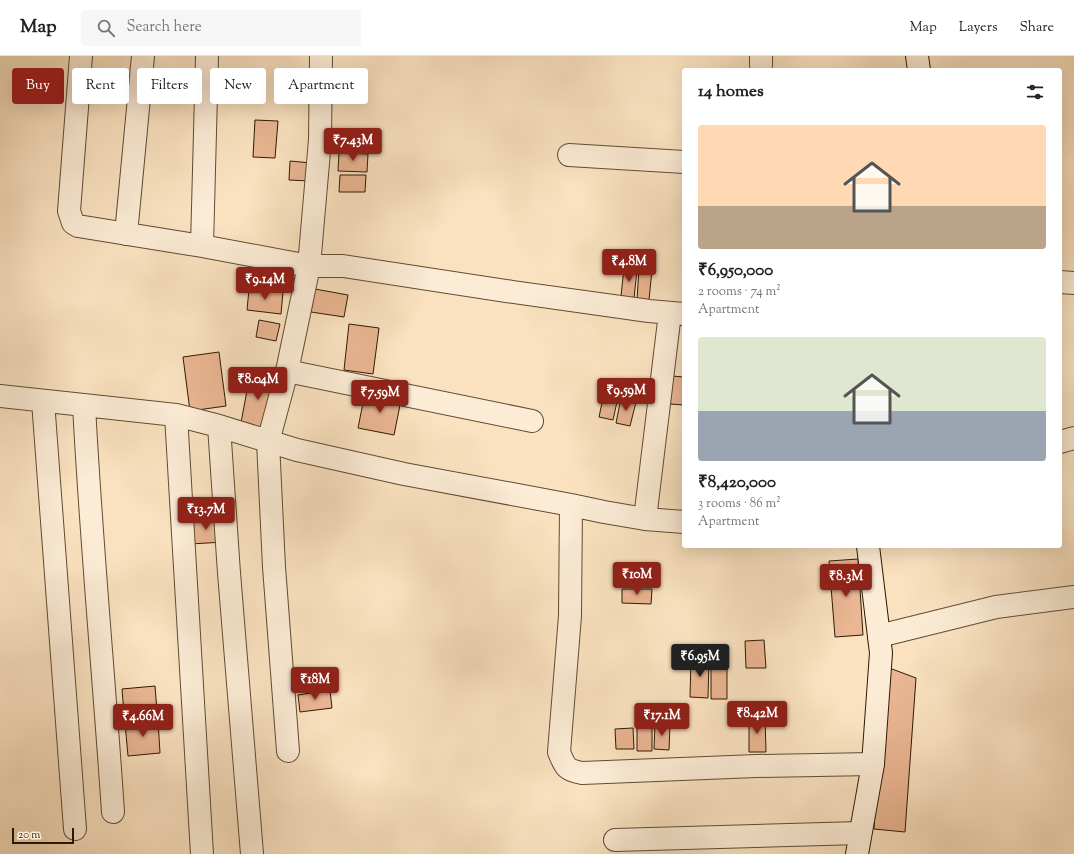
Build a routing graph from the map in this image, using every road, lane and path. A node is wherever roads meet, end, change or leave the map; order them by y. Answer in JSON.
{"nodes":[{"id":1,"x":81,"y":56,"type":"edge"},
{"id":2,"x":142,"y":56,"type":"edge"},
{"id":3,"x":207,"y":56,"type":"edge"},
{"id":4,"x":321,"y":56,"type":"edge"},
{"id":5,"x":918,"y":56,"type":"edge"},
{"id":6,"x":919,"y":68,"type":"edge"},
{"id":7,"x":569,"y":155,"type":"dead end"},
{"id":8,"x":682,"y":162,"type":"edge"},
{"id":9,"x":126,"y":234,"type":"junction"},
{"id":10,"x":202,"y":246,"type":"junction"},
{"id":11,"x":309,"y":266,"type":"junction"},
{"id":12,"x":1062,"y":282,"type":"edge"},
{"id":13,"x":1074,"y":283,"type":"edge"},
{"id":14,"x":677,"y":314,"type":"edge"},
{"id":15,"x":287,"y":371,"type":"junction"},
{"id":16,"x":0,"y":396,"type":"edge"},
{"id":17,"x":43,"y":401,"type":"junction"},
{"id":18,"x":84,"y":405,"type":"junction"},
{"id":19,"x":176,"y":415,"type":"junction"},
{"id":20,"x":532,"y":421,"type":"dead end"},
{"id":21,"x":219,"y":426,"type":"junction"},
{"id":22,"x":1074,"y":438,"type":"edge"},
{"id":23,"x":1062,"y":441,"type":"edge"},
{"id":24,"x":268,"y":442,"type":"junction"},
{"id":25,"x":571,"y":505,"type":"junction"},
{"id":26,"x":645,"y":519,"type":"junction"},
{"id":27,"x":682,"y":522,"type":"edge"},
{"id":28,"x":868,"y":548,"type":"edge"},
{"id":29,"x":1074,"y":597,"type":"edge"},
{"id":30,"x":879,"y":636,"type":"junction"},
{"id":31,"x":288,"y":751,"type":"dead end"},
{"id":32,"x":873,"y":764,"type":"junction"},
{"id":33,"x":113,"y":812,"type":"dead end"},
{"id":34,"x":75,"y":829,"type":"dead end"},
{"id":35,"x":615,"y":840,"type":"dead end"},
{"id":36,"x":858,"y":844,"type":"edge"},
{"id":37,"x":202,"y":854,"type":"edge"},
{"id":38,"x":252,"y":854,"type":"edge"}],
"edges":[{"from":1,"to":9,"type":"street"},
{"from":2,"to":9,"type":"street"},
{"from":3,"to":10,"type":"street"},
{"from":4,"to":11,"type":"street"},
{"from":5,"to":6,"type":"street"},
{"from":7,"to":8,"type":"street"},
{"from":9,"to":10,"type":"street"},
{"from":10,"to":11,"type":"street"},
{"from":11,"to":14,"type":"street"},
{"from":11,"to":15,"type":"street"},
{"from":12,"to":13,"type":"street"},
{"from":14,"to":26,"type":"street"},
{"from":15,"to":20,"type":"street"},
{"from":15,"to":24,"type":"street"},
{"from":16,"to":17,"type":"street"},
{"from":17,"to":18,"type":"street"},
{"from":17,"to":34,"type":"street"},
{"from":18,"to":19,"type":"street"},
{"from":18,"to":33,"type":"street"},
{"from":19,"to":21,"type":"street"},
{"from":19,"to":37,"type":"street"},
{"from":21,"to":24,"type":"street"},
{"from":21,"to":38,"type":"street"},
{"from":22,"to":23,"type":"street"},
{"from":24,"to":25,"type":"street"},
{"from":24,"to":31,"type":"street"},
{"from":25,"to":26,"type":"street"},
{"from":25,"to":32,"type":"street"},
{"from":26,"to":27,"type":"street"},
{"from":28,"to":30,"type":"street"},
{"from":29,"to":30,"type":"street"},
{"from":30,"to":32,"type":"street"},
{"from":32,"to":36,"type":"street"},
{"from":35,"to":36,"type":"street"}]}
